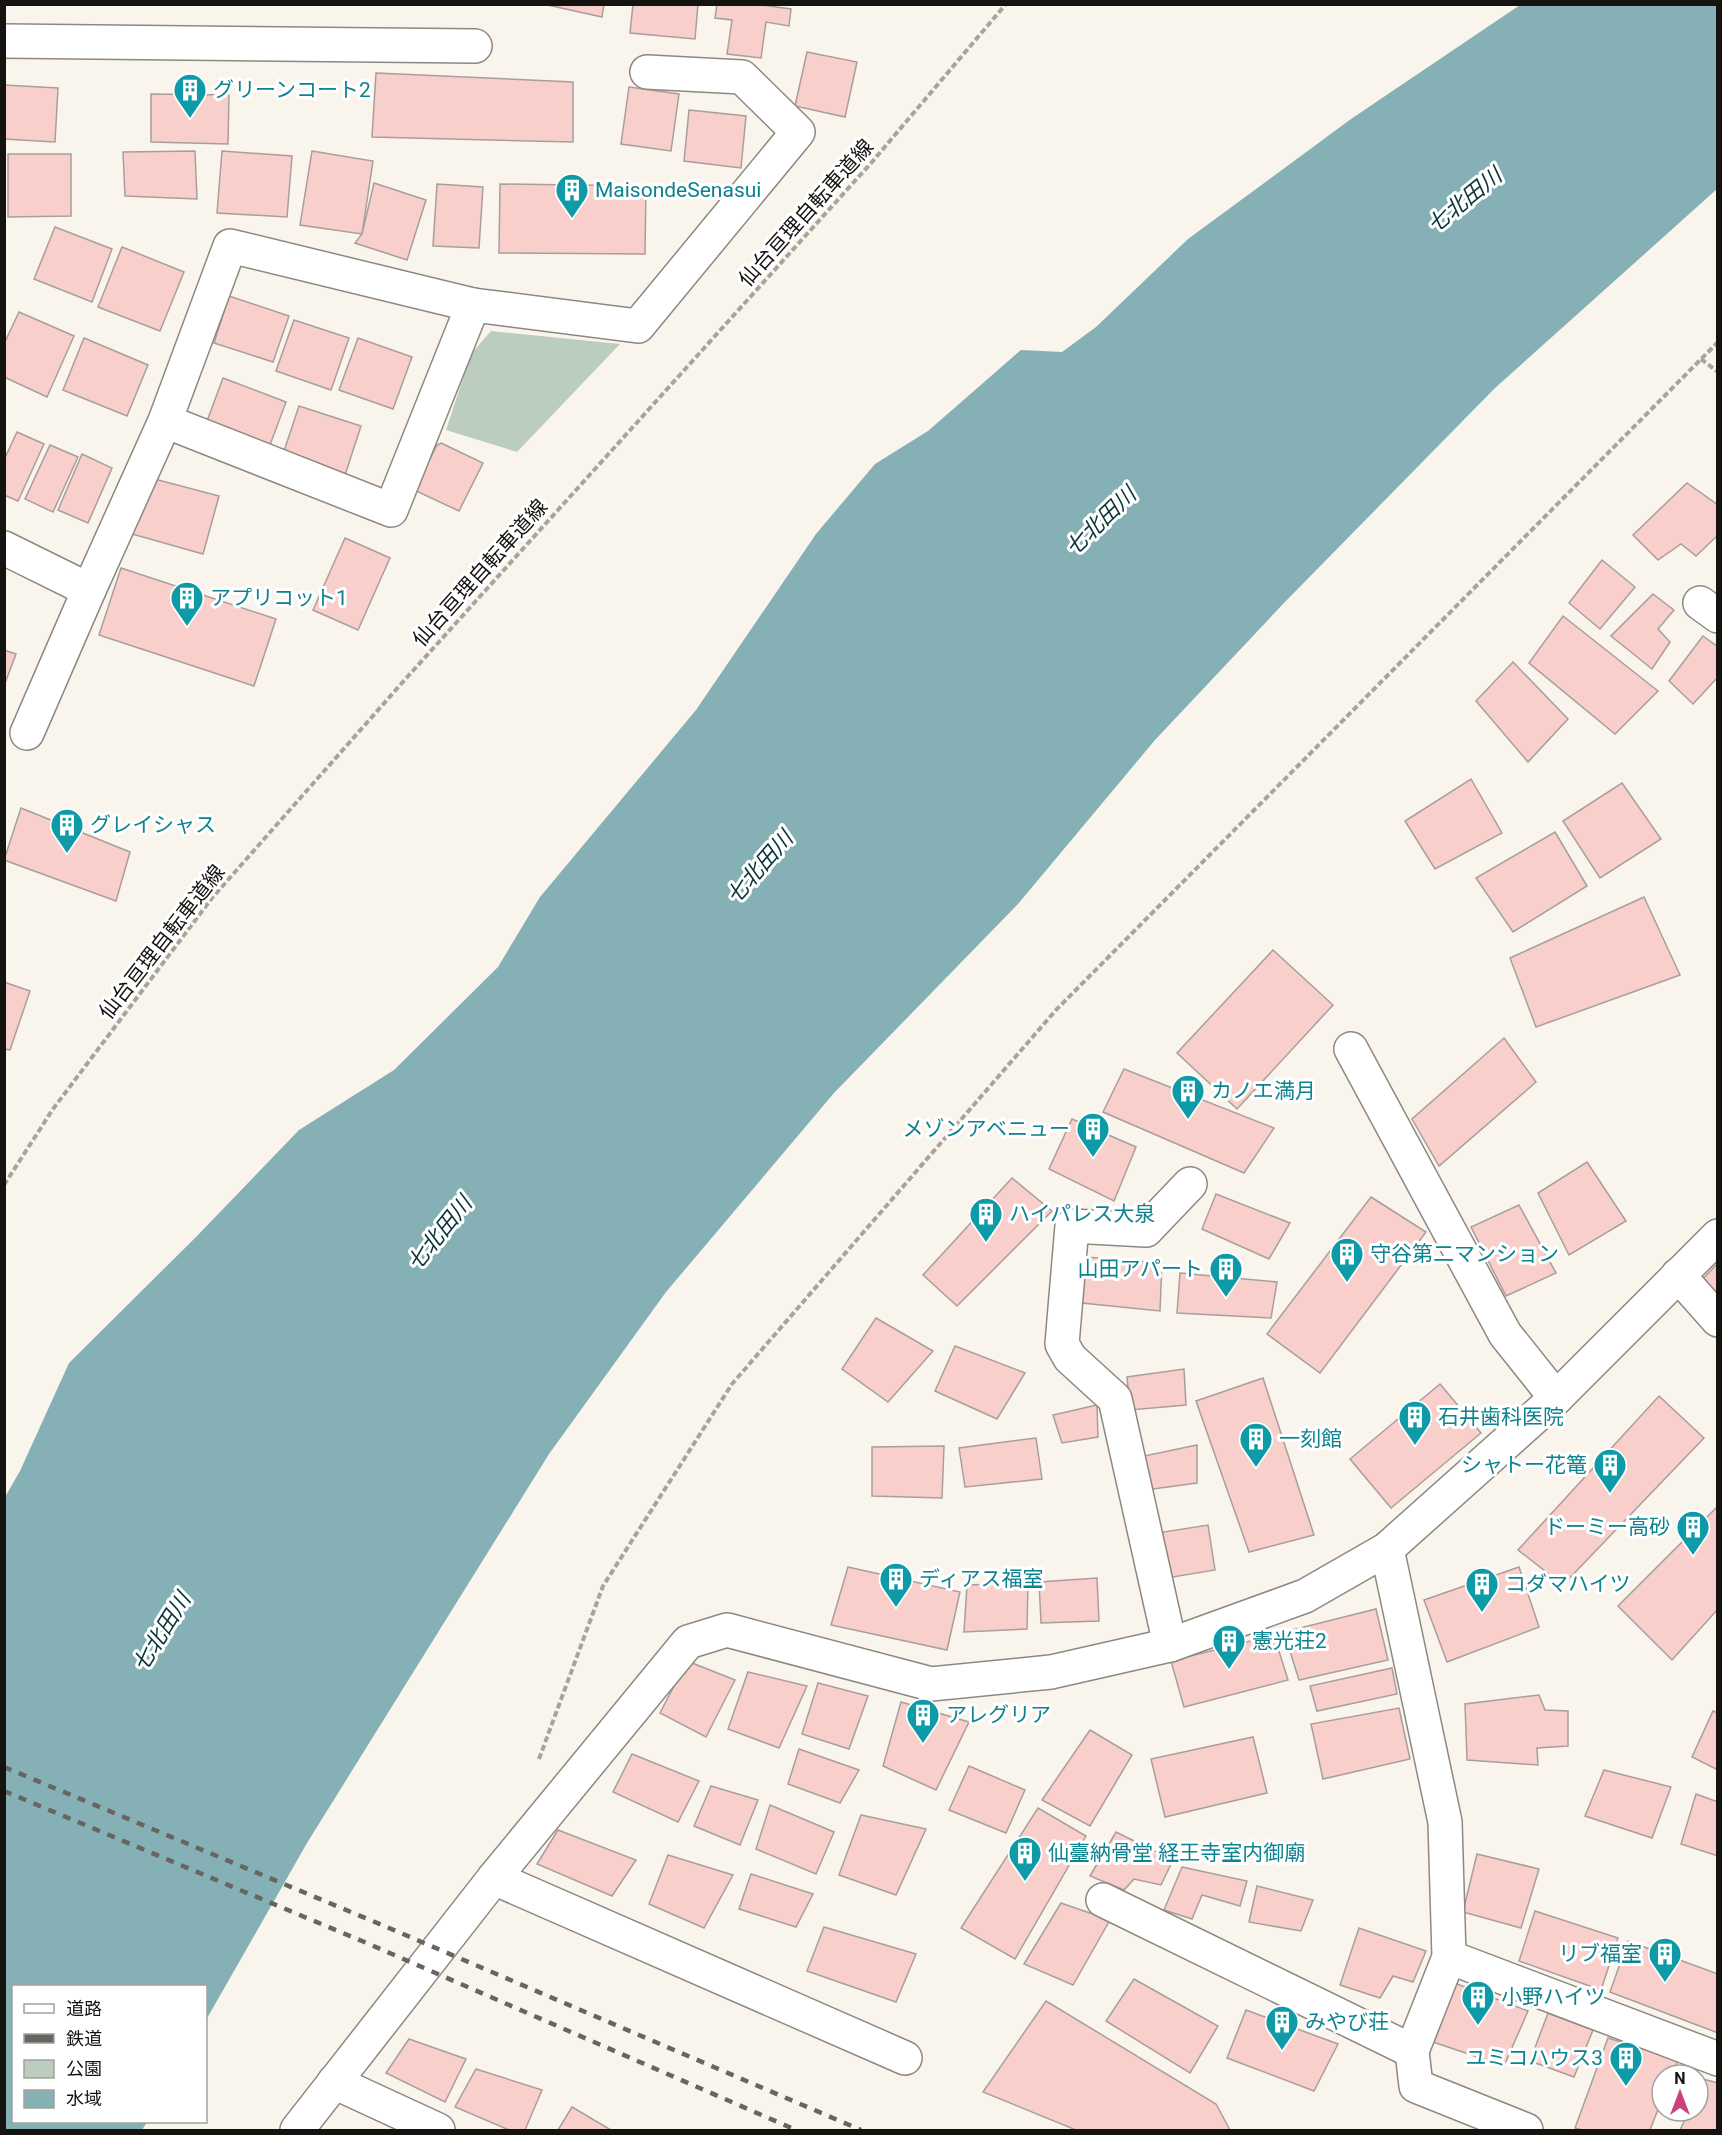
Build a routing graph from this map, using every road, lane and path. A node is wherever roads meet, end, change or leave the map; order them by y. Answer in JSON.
{"nodes":[{"id":1,"x":1006,"y":4,"type":"edge"},
{"id":2,"x":4,"y":42,"type":"edge"},
{"id":3,"x":475,"y":46,"type":"dead end"},
{"id":4,"x":647,"y":72,"type":"dead end"},
{"id":5,"x":473,"y":305,"type":"junction"},
{"id":6,"x":1718,"y":342,"type":"edge"},
{"id":7,"x":1701,"y":359,"type":"junction"},
{"id":8,"x":1718,"y":372,"type":"edge"},
{"id":9,"x":165,"y":421,"type":"junction"},
{"id":10,"x":4,"y":548,"type":"edge"},
{"id":11,"x":88,"y":590,"type":"junction"},
{"id":12,"x":27,"y":733,"type":"dead end"},
{"id":13,"x":1351,"y":1049,"type":"dead end"},
{"id":14,"x":1190,"y":1184,"type":"dead end"},
{"id":15,"x":4,"y":1185,"type":"edge"},
{"id":16,"x":1718,"y":1236,"type":"edge"},
{"id":17,"x":1678,"y":1275,"type":"junction"},
{"id":18,"x":1718,"y":1320,"type":"edge"},
{"id":19,"x":1556,"y":1398,"type":"junction"},
{"id":20,"x":1388,"y":1549,"type":"junction"},
{"id":21,"x":1170,"y":1645,"type":"junction"},
{"id":22,"x":536,"y":1766,"type":"dead end"},
{"id":23,"x":494,"y":1878,"type":"junction"},
{"id":24,"x":1103,"y":1900,"type":"dead end"},
{"id":25,"x":1449,"y":1957,"type":"junction"},
{"id":26,"x":1412,"y":2051,"type":"junction"},
{"id":27,"x":905,"y":2058,"type":"dead end"},
{"id":28,"x":1718,"y":2059,"type":"edge"},
{"id":29,"x":334,"y":2082,"type":"junction"},
{"id":30,"x":297,"y":2130,"type":"edge"},
{"id":31,"x":438,"y":2130,"type":"edge"},
{"id":32,"x":1526,"y":2130,"type":"edge"}],
"edges":[{"from":1,"to":15,"type":"path","name":"仙台亘理自転車道線"},
{"from":2,"to":3,"type":"street"},
{"from":4,"to":5,"type":"street"},
{"from":5,"to":9,"type":"street"},
{"from":5,"to":9,"type":"street"},
{"from":6,"to":7,"type":"path"},
{"from":7,"to":8,"type":"path"},
{"from":7,"to":22,"type":"path"},
{"from":9,"to":11,"type":"street"},
{"from":10,"to":11,"type":"street"},
{"from":11,"to":12,"type":"street"},
{"from":13,"to":19,"type":"street"},
{"from":14,"to":21,"type":"street"},
{"from":16,"to":17,"type":"street"},
{"from":17,"to":18,"type":"street"},
{"from":17,"to":19,"type":"street"},
{"from":19,"to":20,"type":"street"},
{"from":20,"to":21,"type":"street"},
{"from":20,"to":25,"type":"street"},
{"from":21,"to":23,"type":"street"},
{"from":23,"to":27,"type":"street"},
{"from":23,"to":29,"type":"street"},
{"from":24,"to":26,"type":"street"},
{"from":25,"to":26,"type":"street"},
{"from":25,"to":28,"type":"street"},
{"from":26,"to":32,"type":"street"},
{"from":29,"to":30,"type":"street"},
{"from":29,"to":31,"type":"street"}]}
